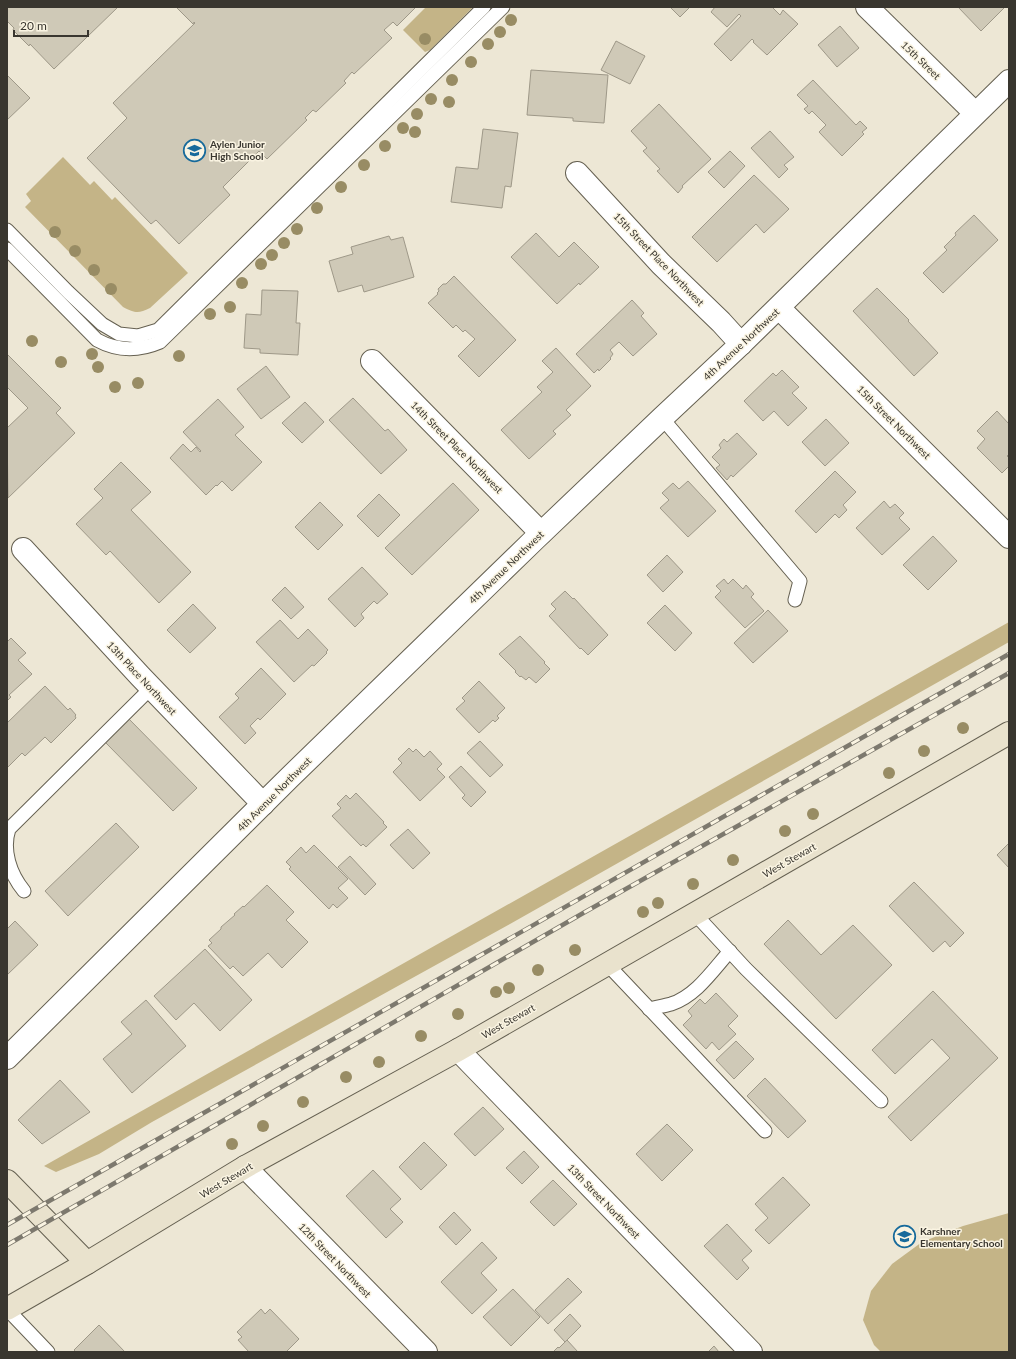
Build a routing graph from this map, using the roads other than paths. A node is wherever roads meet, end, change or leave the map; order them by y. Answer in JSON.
{"nodes":[{"id":1,"x":484,"y":7,"type":"edge"},
{"id":2,"x":503,"y":7,"type":"edge"},
{"id":3,"x":867,"y":7,"type":"edge"},
{"id":4,"x":1009,"y":81,"type":"edge"},
{"id":5,"x":975,"y":113,"type":"junction"},
{"id":6,"x":577,"y":173,"type":"dead end"},
{"id":7,"x":7,"y":230,"type":"edge"},
{"id":8,"x":7,"y":249,"type":"edge"},
{"id":9,"x":779,"y":308,"type":"junction"},
{"id":10,"x":742,"y":344,"type":"junction"},
{"id":11,"x":372,"y":362,"type":"dead end"},
{"id":12,"x":662,"y":418,"type":"junction"},
{"id":13,"x":541,"y":532,"type":"junction"},
{"id":14,"x":1009,"y":537,"type":"edge"},
{"id":15,"x":23,"y":548,"type":"dead end"},
{"id":16,"x":795,"y":600,"type":"dead end"},
{"id":17,"x":151,"y":688,"type":"junction"},
{"id":18,"x":1009,"y":733,"type":"edge"},
{"id":19,"x":263,"y":804,"type":"junction"},
{"id":20,"x":24,"y":891,"type":"dead end"},
{"id":21,"x":695,"y":914,"type":"junction"},
{"id":22,"x":730,"y":951,"type":"junction"},
{"id":23,"x":607,"y":964,"type":"junction"},
{"id":24,"x":650,"y":1009,"type":"junction"},
{"id":25,"x":458,"y":1050,"type":"junction"},
{"id":26,"x":7,"y":1058,"type":"edge"},
{"id":27,"x":881,"y":1101,"type":"dead end"},
{"id":28,"x":765,"y":1131,"type":"dead end"},
{"id":29,"x":245,"y":1168,"type":"junction"},
{"id":30,"x":7,"y":1181,"type":"edge"},
{"id":31,"x":87,"y":1263,"type":"junction"},
{"id":32,"x":7,"y":1309,"type":"edge"},
{"id":33,"x":48,"y":1352,"type":"edge"},
{"id":34,"x":426,"y":1352,"type":"edge"},
{"id":35,"x":750,"y":1352,"type":"edge"}],
"edges":[{"from":1,"to":7,"type":"lane"},
{"from":2,"to":8,"type":"lane"},
{"from":3,"to":5,"type":"street","name":"15th Street"},
{"from":4,"to":5,"type":"street","name":"4th Avenue Northwest"},
{"from":5,"to":9,"type":"street","name":"4th Avenue Northwest"},
{"from":6,"to":10,"type":"street","name":"15th Street Place Northwest"},
{"from":9,"to":10,"type":"street","name":"4th Avenue Northwest"},
{"from":9,"to":14,"type":"street","name":"15th Street Northwest"},
{"from":10,"to":12,"type":"street","name":"4th Avenue Northwest"},
{"from":11,"to":13,"type":"street","name":"14th Street Place Northwest"},
{"from":12,"to":13,"type":"street","name":"4th Avenue Northwest"},
{"from":12,"to":16,"type":"lane"},
{"from":13,"to":19,"type":"street","name":"4th Avenue Northwest"},
{"from":15,"to":17,"type":"street","name":"13th Place Northwest"},
{"from":17,"to":19,"type":"street","name":"13th Place Northwest"},
{"from":17,"to":20,"type":"lane"},
{"from":18,"to":21,"type":"street","name":"West Stewart"},
{"from":19,"to":26,"type":"street","name":"4th Avenue Northwest"},
{"from":21,"to":22,"type":"lane"},
{"from":21,"to":23,"type":"street","name":"West Stewart"},
{"from":22,"to":24,"type":"lane"},
{"from":22,"to":27,"type":"lane"},
{"from":23,"to":24,"type":"lane"},
{"from":23,"to":25,"type":"street","name":"West Stewart"},
{"from":24,"to":28,"type":"lane"},
{"from":25,"to":29,"type":"street","name":"West Stewart"},
{"from":25,"to":35,"type":"street","name":"13th Street Northwest"},
{"from":29,"to":31,"type":"street","name":"West Stewart"},
{"from":29,"to":34,"type":"street","name":"12th Street Northwest"},
{"from":30,"to":31,"type":"street"},
{"from":31,"to":32,"type":"street","name":"West Stewart"},
{"from":32,"to":33,"type":"lane"}]}
